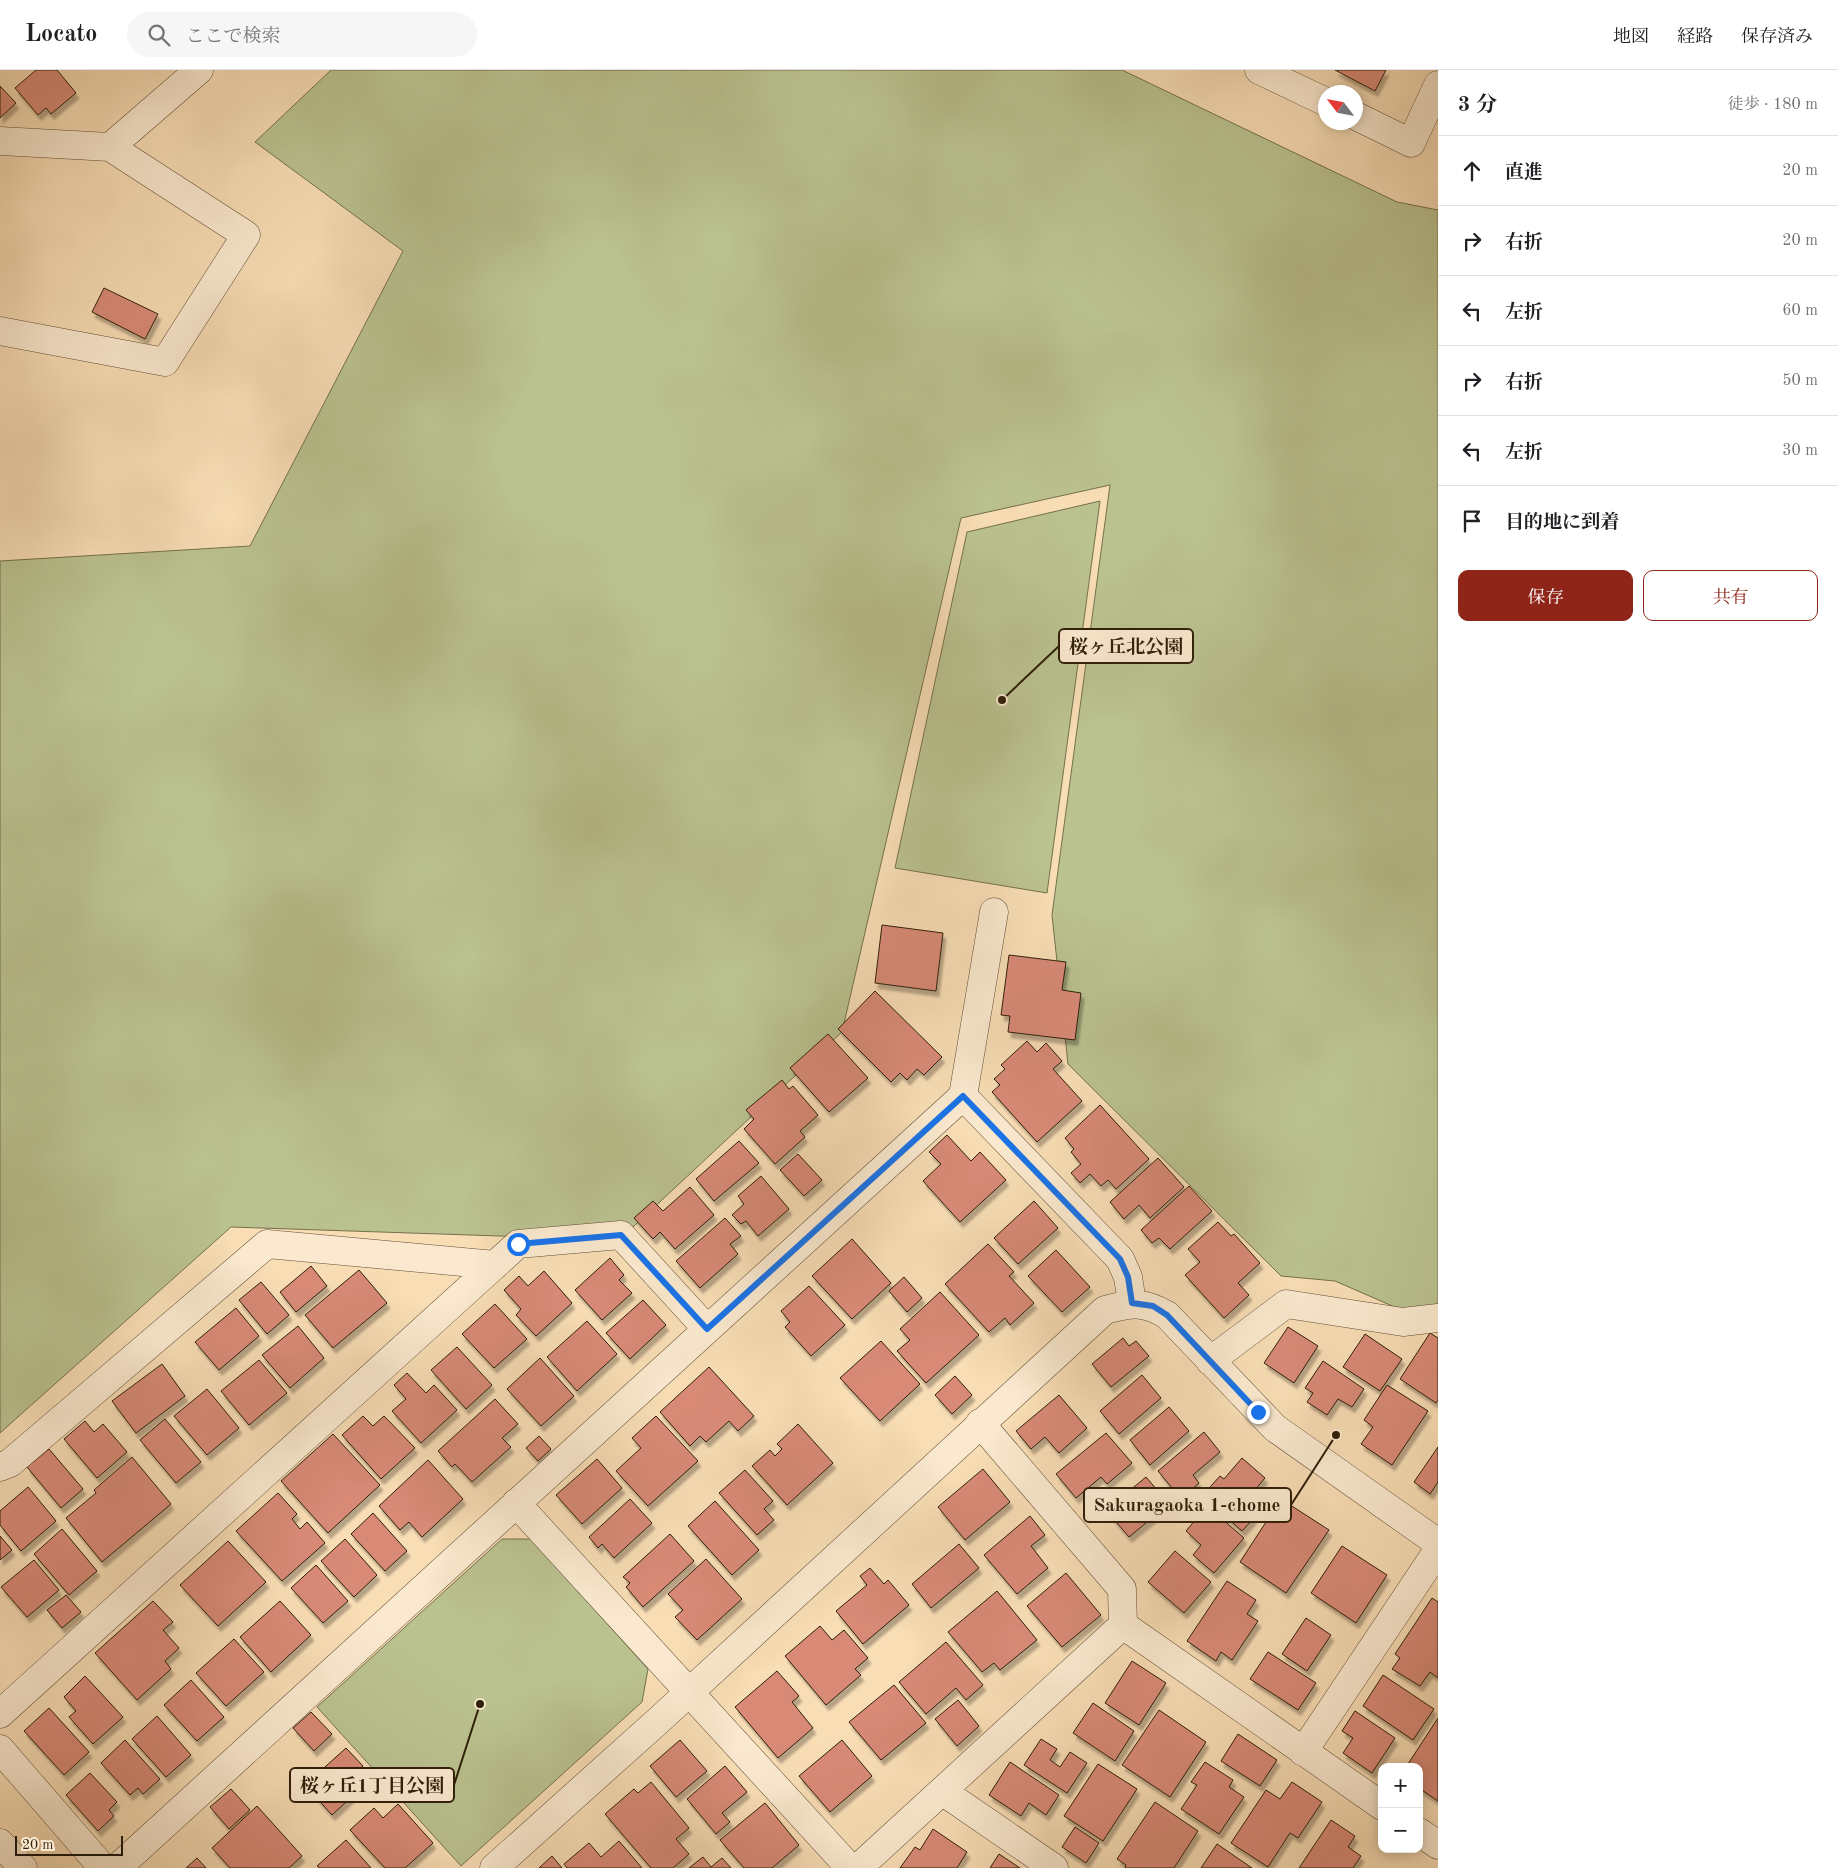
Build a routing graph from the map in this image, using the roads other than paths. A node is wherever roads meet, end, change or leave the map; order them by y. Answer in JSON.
{"nodes":[{"id":1,"x":199,"y":70,"type":"edge"},
{"id":2,"x":1259,"y":70,"type":"edge"},
{"id":3,"x":1438,"y":85,"type":"edge"},
{"id":4,"x":1318,"y":98,"type":"edge"},
{"id":5,"x":1363,"y":119,"type":"edge"},
{"id":6,"x":0,"y":141,"type":"edge"},
{"id":7,"x":110,"y":147,"type":"junction"},
{"id":8,"x":0,"y":331,"type":"edge"},
{"id":9,"x":994,"y":912,"type":"dead end"},
{"id":10,"x":963,"y":1096,"type":"junction"},
{"id":11,"x":496,"y":1265,"type":"junction"},
{"id":12,"x":1132,"y":1303,"type":"junction"},
{"id":13,"x":1438,"y":1318,"type":"edge"},
{"id":14,"x":707,"y":1329,"type":"junction"},
{"id":15,"x":1210,"y":1361,"type":"junction"},
{"id":16,"x":980,"y":1423,"type":"junction"},
{"id":17,"x":0,"y":1467,"type":"edge"},
{"id":18,"x":516,"y":1504,"type":"junction"},
{"id":19,"x":1438,"y":1543,"type":"edge"},
{"id":20,"x":1438,"y":1550,"type":"edge"},
{"id":21,"x":1123,"y":1625,"type":"junction"},
{"id":22,"x":689,"y":1692,"type":"junction"},
{"id":23,"x":0,"y":1714,"type":"edge"},
{"id":24,"x":0,"y":1749,"type":"edge"},
{"id":25,"x":1303,"y":1752,"type":"junction"},
{"id":26,"x":942,"y":1791,"type":"junction"},
{"id":27,"x":1378,"y":1803,"type":"edge"},
{"id":28,"x":1423,"y":1835,"type":"edge"},
{"id":29,"x":0,"y":1843,"type":"edge"},
{"id":30,"x":1438,"y":1845,"type":"edge"},
{"id":31,"x":23,"y":1868,"type":"edge"},
{"id":32,"x":104,"y":1868,"type":"edge"},
{"id":33,"x":117,"y":1868,"type":"edge"},
{"id":34,"x":494,"y":1868,"type":"edge"},
{"id":35,"x":850,"y":1868,"type":"edge"},
{"id":36,"x":858,"y":1868,"type":"edge"},
{"id":37,"x":1054,"y":1868,"type":"edge"}],
"edges":[{"from":1,"to":7,"type":"street"},
{"from":2,"to":4,"type":"street"},
{"from":3,"to":5,"type":"street"},
{"from":6,"to":7,"type":"street"},
{"from":7,"to":8,"type":"street"},
{"from":9,"to":10,"type":"street"},
{"from":10,"to":12,"type":"street"},
{"from":10,"to":14,"type":"street"},
{"from":11,"to":14,"type":"street"},
{"from":11,"to":17,"type":"street"},
{"from":11,"to":23,"type":"street"},
{"from":12,"to":15,"type":"street"},
{"from":12,"to":16,"type":"street"},
{"from":13,"to":15,"type":"street"},
{"from":14,"to":18,"type":"street"},
{"from":15,"to":19,"type":"street"},
{"from":16,"to":21,"type":"street"},
{"from":16,"to":22,"type":"street"},
{"from":18,"to":22,"type":"street"},
{"from":18,"to":33,"type":"street"},
{"from":20,"to":25,"type":"street"},
{"from":21,"to":25,"type":"street"},
{"from":21,"to":26,"type":"street"},
{"from":22,"to":34,"type":"street"},
{"from":22,"to":35,"type":"street"},
{"from":24,"to":32,"type":"street"},
{"from":25,"to":27,"type":"street"},
{"from":26,"to":36,"type":"street"},
{"from":26,"to":37,"type":"street"},
{"from":28,"to":30,"type":"street"},
{"from":29,"to":31,"type":"street"}]}
